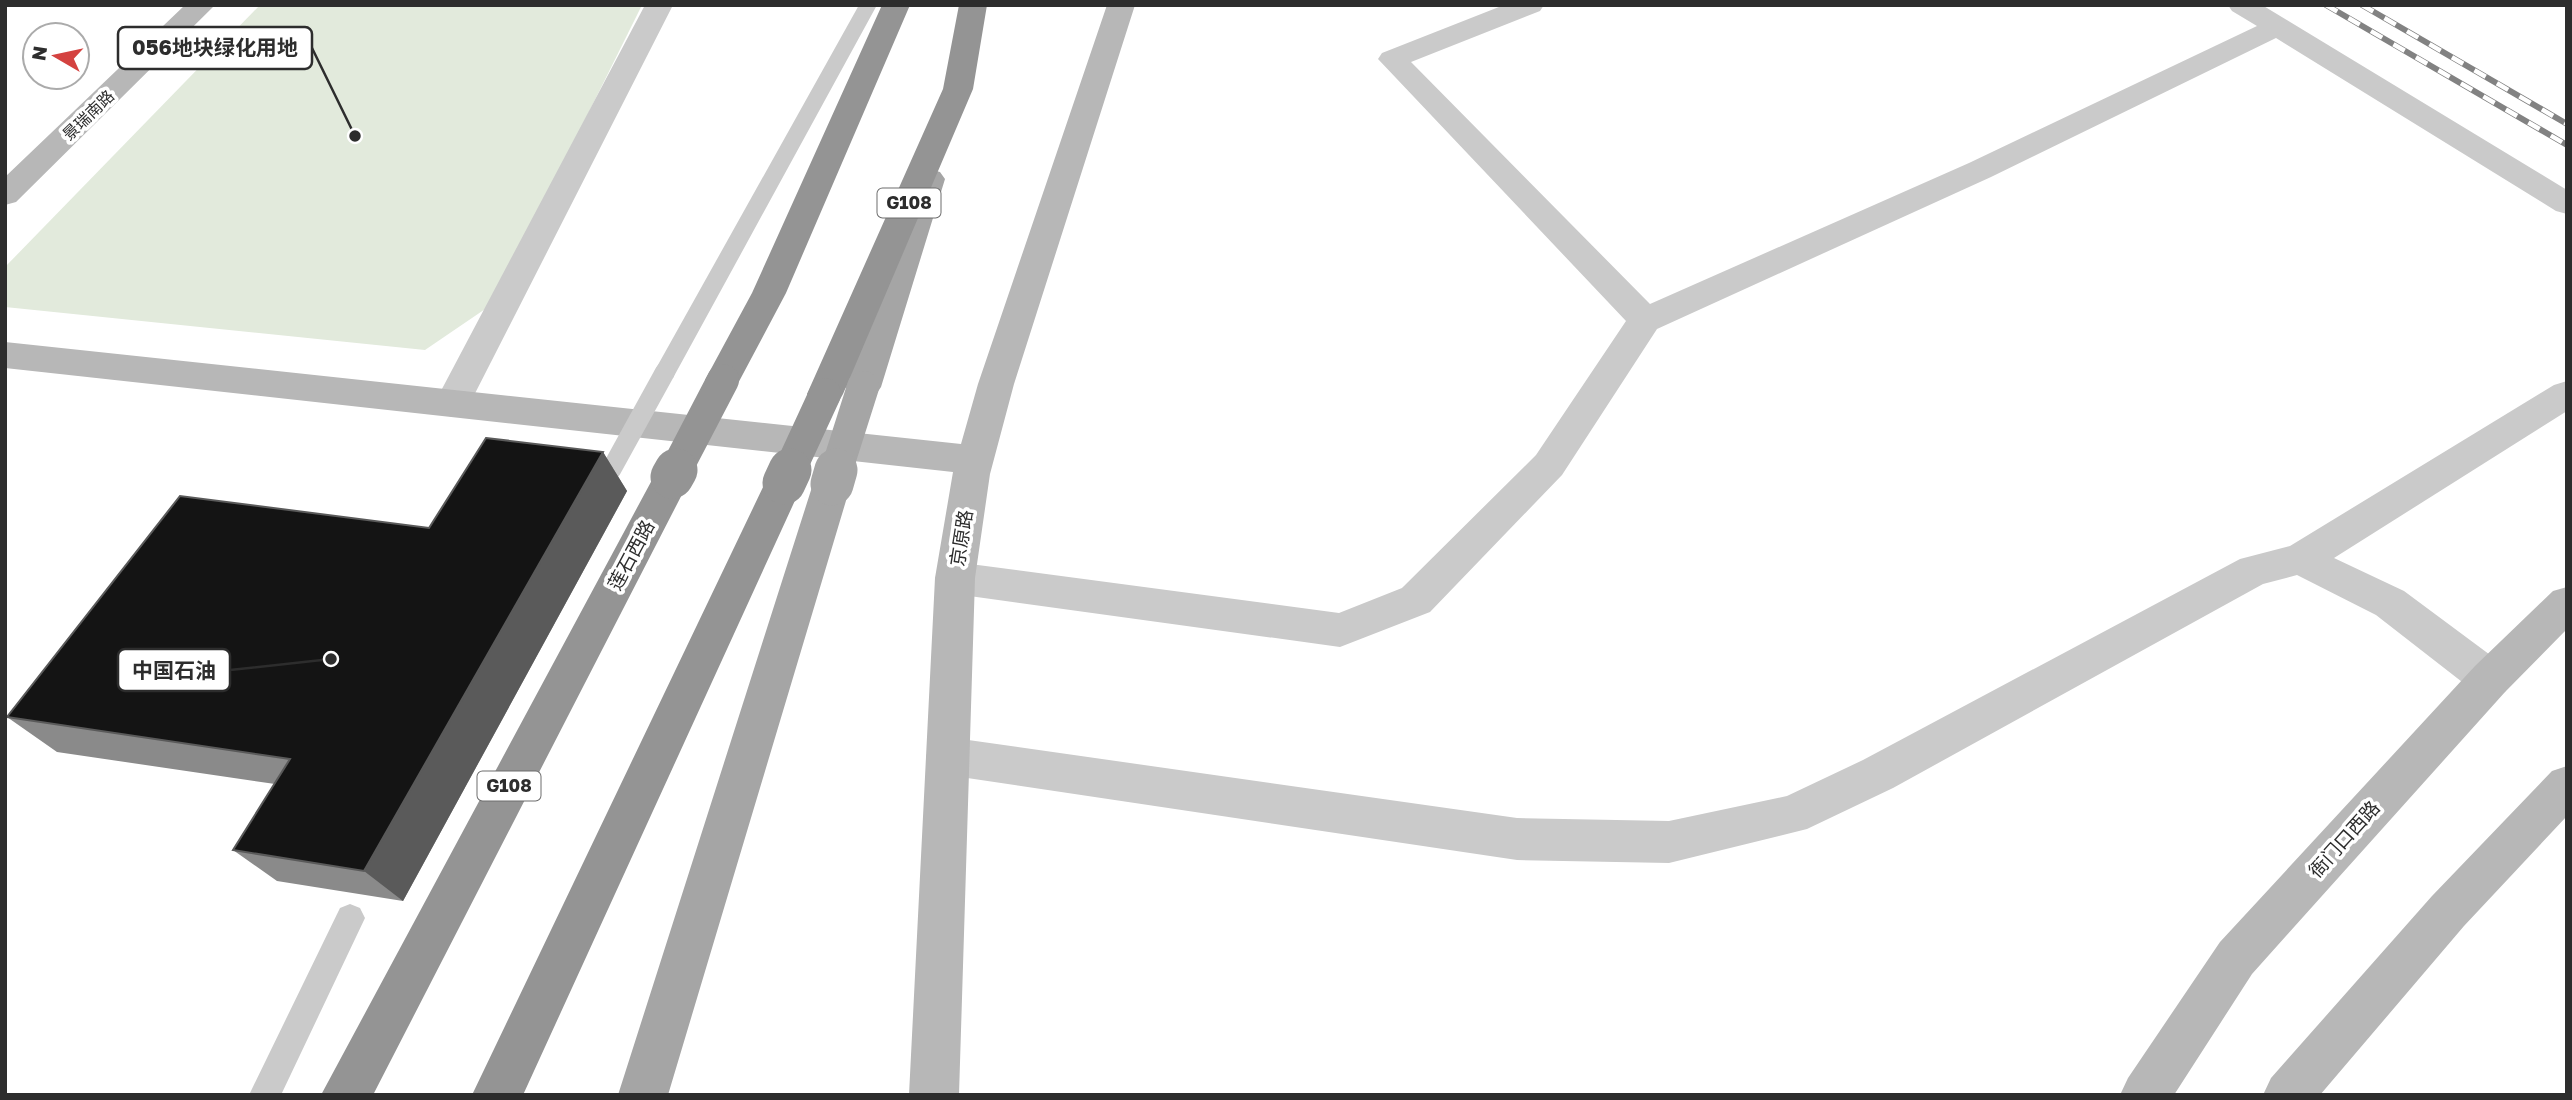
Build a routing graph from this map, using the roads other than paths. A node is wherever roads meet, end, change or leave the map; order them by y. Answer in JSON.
{"nodes":[{"id":1,"x":201,"y":5,"type":"edge"},
{"id":2,"x":659,"y":5,"type":"edge"},
{"id":3,"x":868,"y":5,"type":"edge"},
{"id":4,"x":896,"y":5,"type":"edge"},
{"id":5,"x":973,"y":5,"type":"edge"},
{"id":6,"x":1121,"y":5,"type":"edge"},
{"id":7,"x":1530,"y":5,"type":"edge"},
{"id":8,"x":2242,"y":5,"type":"edge"},
{"id":9,"x":2277,"y":26,"type":"junction"},
{"id":10,"x":958,"y":89,"type":"junction"},
{"id":11,"x":5,"y":195,"type":"edge"},
{"id":12,"x":2567,"y":204,"type":"edge"},
{"id":13,"x":1645,"y":320,"type":"junction"},
{"id":14,"x":5,"y":355,"type":"edge"},
{"id":15,"x":2567,"y":394,"type":"edge"},
{"id":16,"x":452,"y":404,"type":"junction"},
{"id":17,"x":974,"y":460,"type":"junction"},
{"id":18,"x":611,"y":470,"type":"dead end"},
{"id":19,"x":2300,"y":559,"type":"junction"},
{"id":20,"x":955,"y":578,"type":"junction"},
{"id":21,"x":2567,"y":603,"type":"edge"},
{"id":22,"x":2490,"y":679,"type":"junction"},
{"id":23,"x":947,"y":756,"type":"junction"},
{"id":24,"x":2567,"y":785,"type":"edge"},
{"id":25,"x":350,"y":918,"type":"dead end"},
{"id":26,"x":265,"y":1095,"type":"edge"},
{"id":27,"x":346,"y":1095,"type":"edge"},
{"id":28,"x":497,"y":1095,"type":"edge"},
{"id":29,"x":643,"y":1095,"type":"edge"},
{"id":30,"x":934,"y":1095,"type":"edge"},
{"id":31,"x":2146,"y":1095,"type":"edge"},
{"id":32,"x":2288,"y":1095,"type":"edge"}],
"edges":[{"from":1,"to":11,"type":"street","name":"景瑞南路"},
{"from":2,"to":16,"type":"street"},
{"from":3,"to":18,"type":"lane","bridge":true},
{"from":4,"to":27,"type":"highway","name":"莲石西路","number":"G108","bridge":true},
{"from":5,"to":10,"type":"highway","number":"G108"},
{"from":6,"to":17,"type":"street","name":"京原路"},
{"from":7,"to":13,"type":"street"},
{"from":8,"to":9,"type":"street"},
{"from":9,"to":12,"type":"street"},
{"from":9,"to":13,"type":"street"},
{"from":10,"to":28,"type":"highway","number":"G108","bridge":true},
{"from":10,"to":29,"type":"main road","bridge":true},
{"from":13,"to":20,"type":"street"},
{"from":14,"to":16,"type":"street"},
{"from":15,"to":19,"type":"street"},
{"from":16,"to":17,"type":"street"},
{"from":17,"to":20,"type":"street","name":"京原路"},
{"from":19,"to":22,"type":"street"},
{"from":19,"to":23,"type":"street"},
{"from":20,"to":23,"type":"street","name":"京原路"},
{"from":21,"to":22,"type":"street","name":"衙门口西路"},
{"from":22,"to":31,"type":"street","name":"衙门口西路"},
{"from":23,"to":30,"type":"street","name":"京原路"},
{"from":24,"to":32,"type":"street"},
{"from":25,"to":26,"type":"lane"}]}
